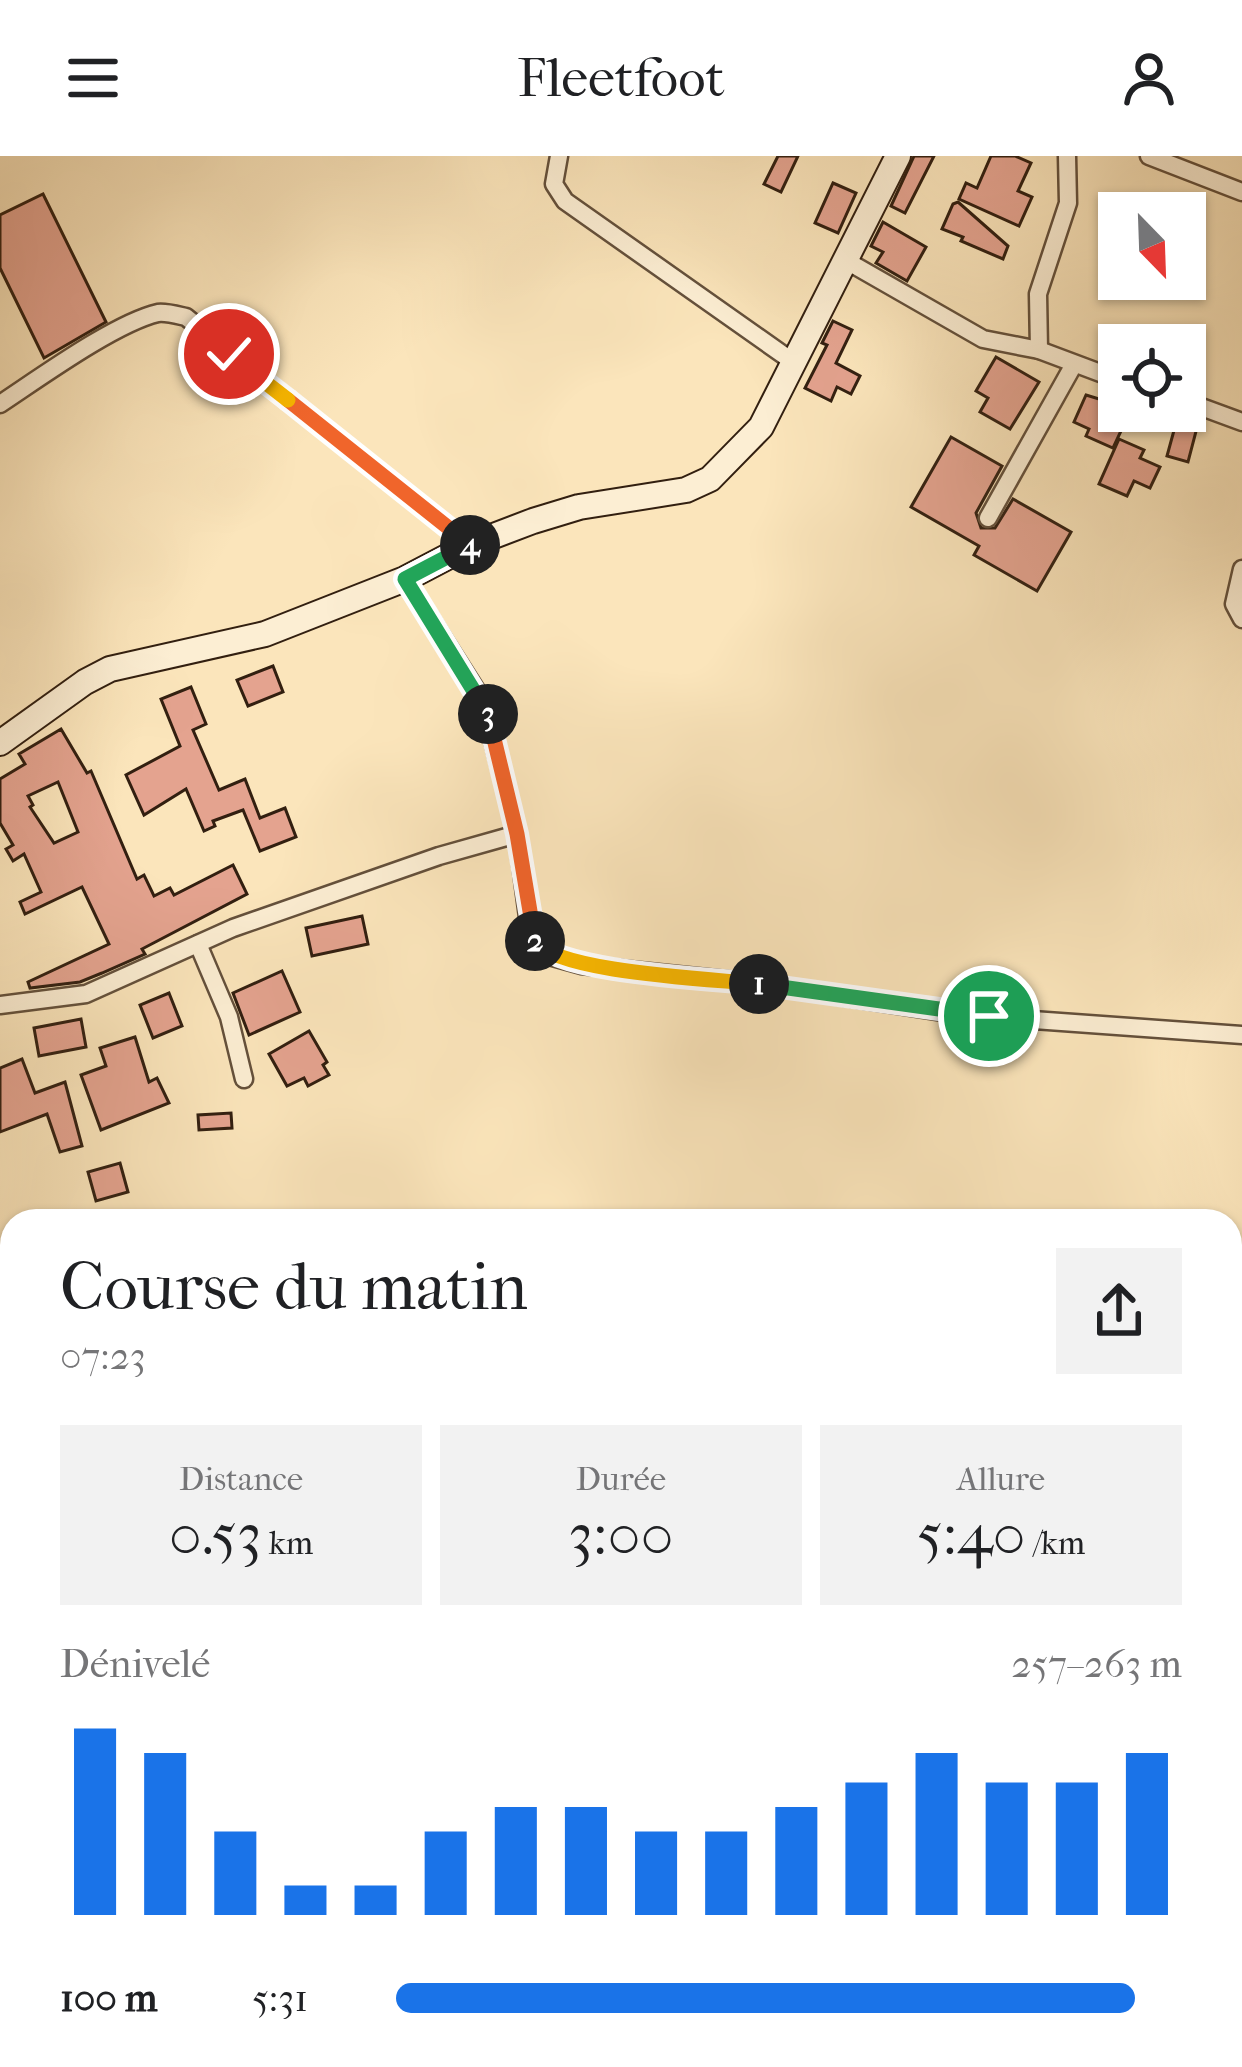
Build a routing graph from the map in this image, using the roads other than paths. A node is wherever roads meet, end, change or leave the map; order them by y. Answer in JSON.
{"nodes":[{"id":1,"x":560,"y":156,"type":"edge"},
{"id":2,"x":898,"y":156,"type":"edge"},
{"id":3,"x":1066,"y":156,"type":"edge"},
{"id":4,"x":1149,"y":156,"type":"edge"},
{"id":5,"x":1242,"y":192,"type":"edge"},
{"id":6,"x":845,"y":260,"type":"junction"},
{"id":7,"x":1039,"y":350,"type":"junction"},
{"id":8,"x":792,"y":361,"type":"junction"},
{"id":9,"x":1073,"y":366,"type":"junction"},
{"id":10,"x":1098,"y":374,"type":"edge"},
{"id":11,"x":0,"y":404,"type":"edge"},
{"id":12,"x":1206,"y":409,"type":"edge"},
{"id":13,"x":1242,"y":422,"type":"edge"},
{"id":14,"x":988,"y":518,"type":"dead end"},
{"id":15,"x":470,"y":544,"type":"junction"},
{"id":16,"x":1242,"y":569,"type":"edge"},
{"id":17,"x":405,"y":579,"type":"junction"},
{"id":18,"x":1242,"y":619,"type":"edge"},
{"id":19,"x":0,"y":743,"type":"edge"},
{"id":20,"x":517,"y":834,"type":"junction"},
{"id":21,"x":198,"y":944,"type":"junction"},
{"id":22,"x":0,"y":1005,"type":"edge"},
{"id":23,"x":1242,"y":1035,"type":"edge"},
{"id":24,"x":244,"y":1079,"type":"dead end"}],
"edges":[{"from":1,"to":8,"type":"street"},
{"from":2,"to":6,"type":"street"},
{"from":3,"to":7,"type":"street"},
{"from":4,"to":5,"type":"street"},
{"from":6,"to":7,"type":"street"},
{"from":6,"to":8,"type":"street"},
{"from":7,"to":9,"type":"street"},
{"from":8,"to":15,"type":"street"},
{"from":9,"to":10,"type":"street"},
{"from":9,"to":14,"type":"street"},
{"from":11,"to":15,"type":"street"},
{"from":12,"to":13,"type":"street"},
{"from":15,"to":17,"type":"street"},
{"from":16,"to":18,"type":"street"},
{"from":17,"to":19,"type":"street"},
{"from":17,"to":20,"type":"street"},
{"from":20,"to":21,"type":"street"},
{"from":20,"to":23,"type":"street"},
{"from":21,"to":22,"type":"street"},
{"from":21,"to":24,"type":"street"}]}
